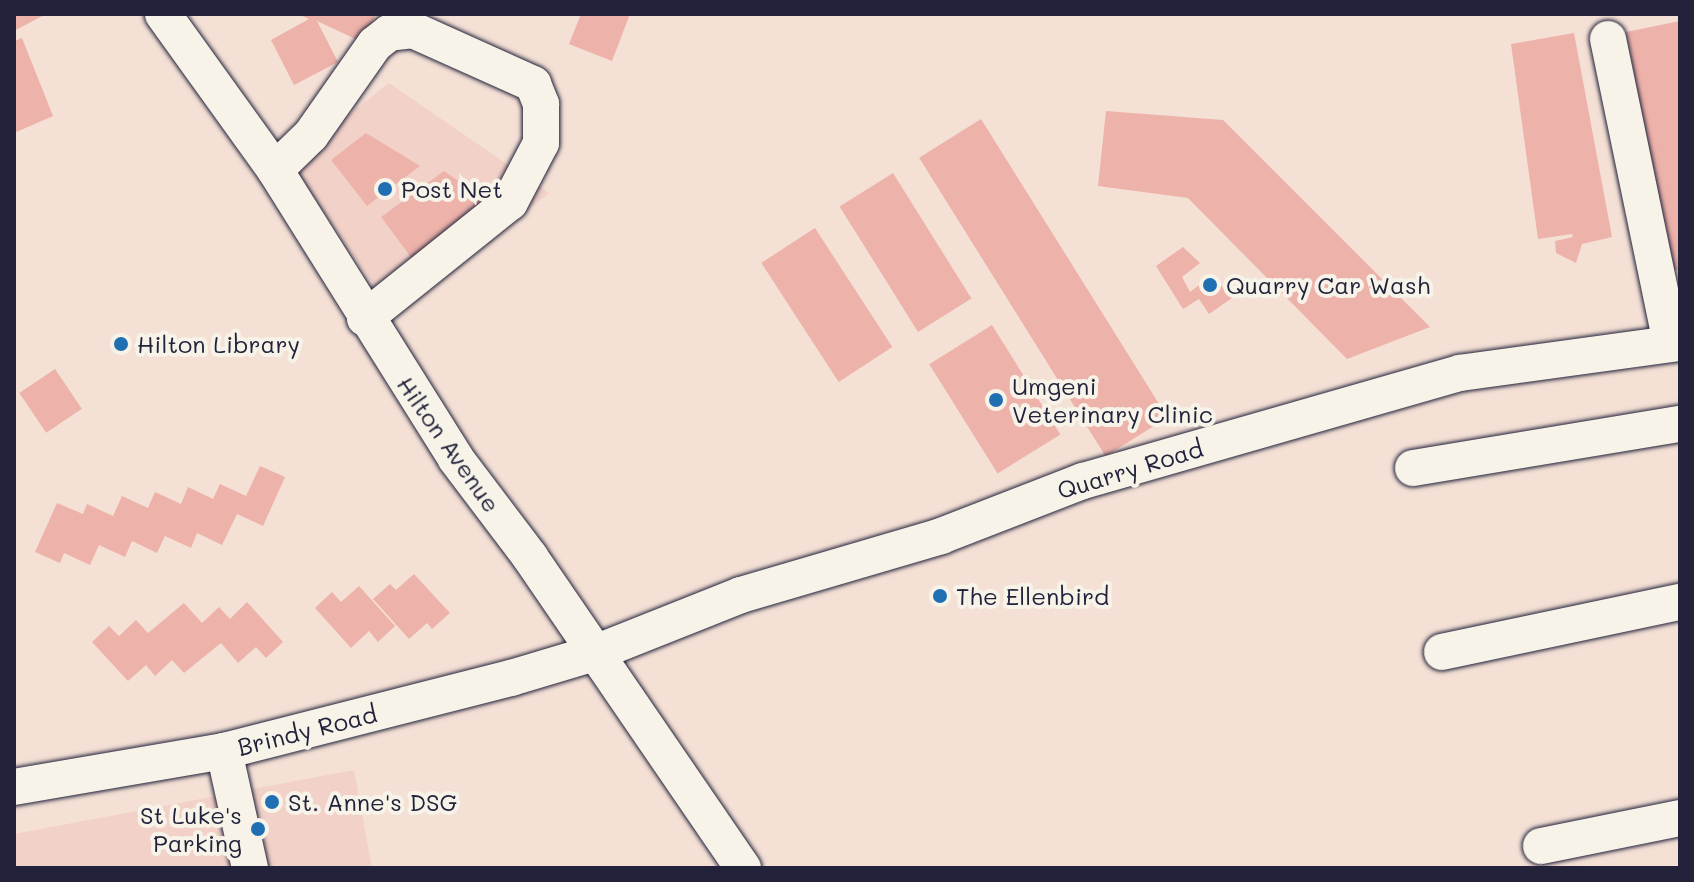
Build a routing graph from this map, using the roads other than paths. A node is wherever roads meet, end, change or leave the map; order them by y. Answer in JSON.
{"nodes":[{"id":1,"x":163,"y":14,"type":"edge"},
{"id":2,"x":1608,"y":39,"type":"dead end"},
{"id":3,"x":275,"y":170,"type":"junction"},
{"id":4,"x":365,"y":318,"type":"junction"},
{"id":5,"x":1675,"y":343,"type":"edge"},
{"id":6,"x":1680,"y":424,"type":"edge"},
{"id":7,"x":1413,"y":468,"type":"dead end"},
{"id":8,"x":1680,"y":602,"type":"edge"},
{"id":9,"x":1442,"y":652,"type":"dead end"},
{"id":10,"x":595,"y":653,"type":"junction"},
{"id":11,"x":224,"y":751,"type":"junction"},
{"id":12,"x":14,"y":787,"type":"edge"},
{"id":13,"x":1680,"y":818,"type":"edge"},
{"id":14,"x":1541,"y":846,"type":"dead end"},
{"id":15,"x":250,"y":868,"type":"edge"},
{"id":16,"x":743,"y":868,"type":"edge"}],
"edges":[{"from":1,"to":3,"type":"street","name":"Hilton Avenue"},
{"from":2,"to":5,"type":"street"},
{"from":3,"to":4,"type":"street","name":"Hilton Avenue"},
{"from":3,"to":4,"type":"street"},
{"from":4,"to":10,"type":"street","name":"Hilton Avenue"},
{"from":5,"to":10,"type":"street","name":"Quarry Road"},
{"from":6,"to":7,"type":"street"},
{"from":8,"to":9,"type":"street"},
{"from":10,"to":11,"type":"street","name":"Brindy Road"},
{"from":10,"to":16,"type":"street","name":"Hilton Avenue"},
{"from":11,"to":12,"type":"street","name":"Brindy Road"},
{"from":11,"to":15,"type":"street"},
{"from":13,"to":14,"type":"street"}]}
